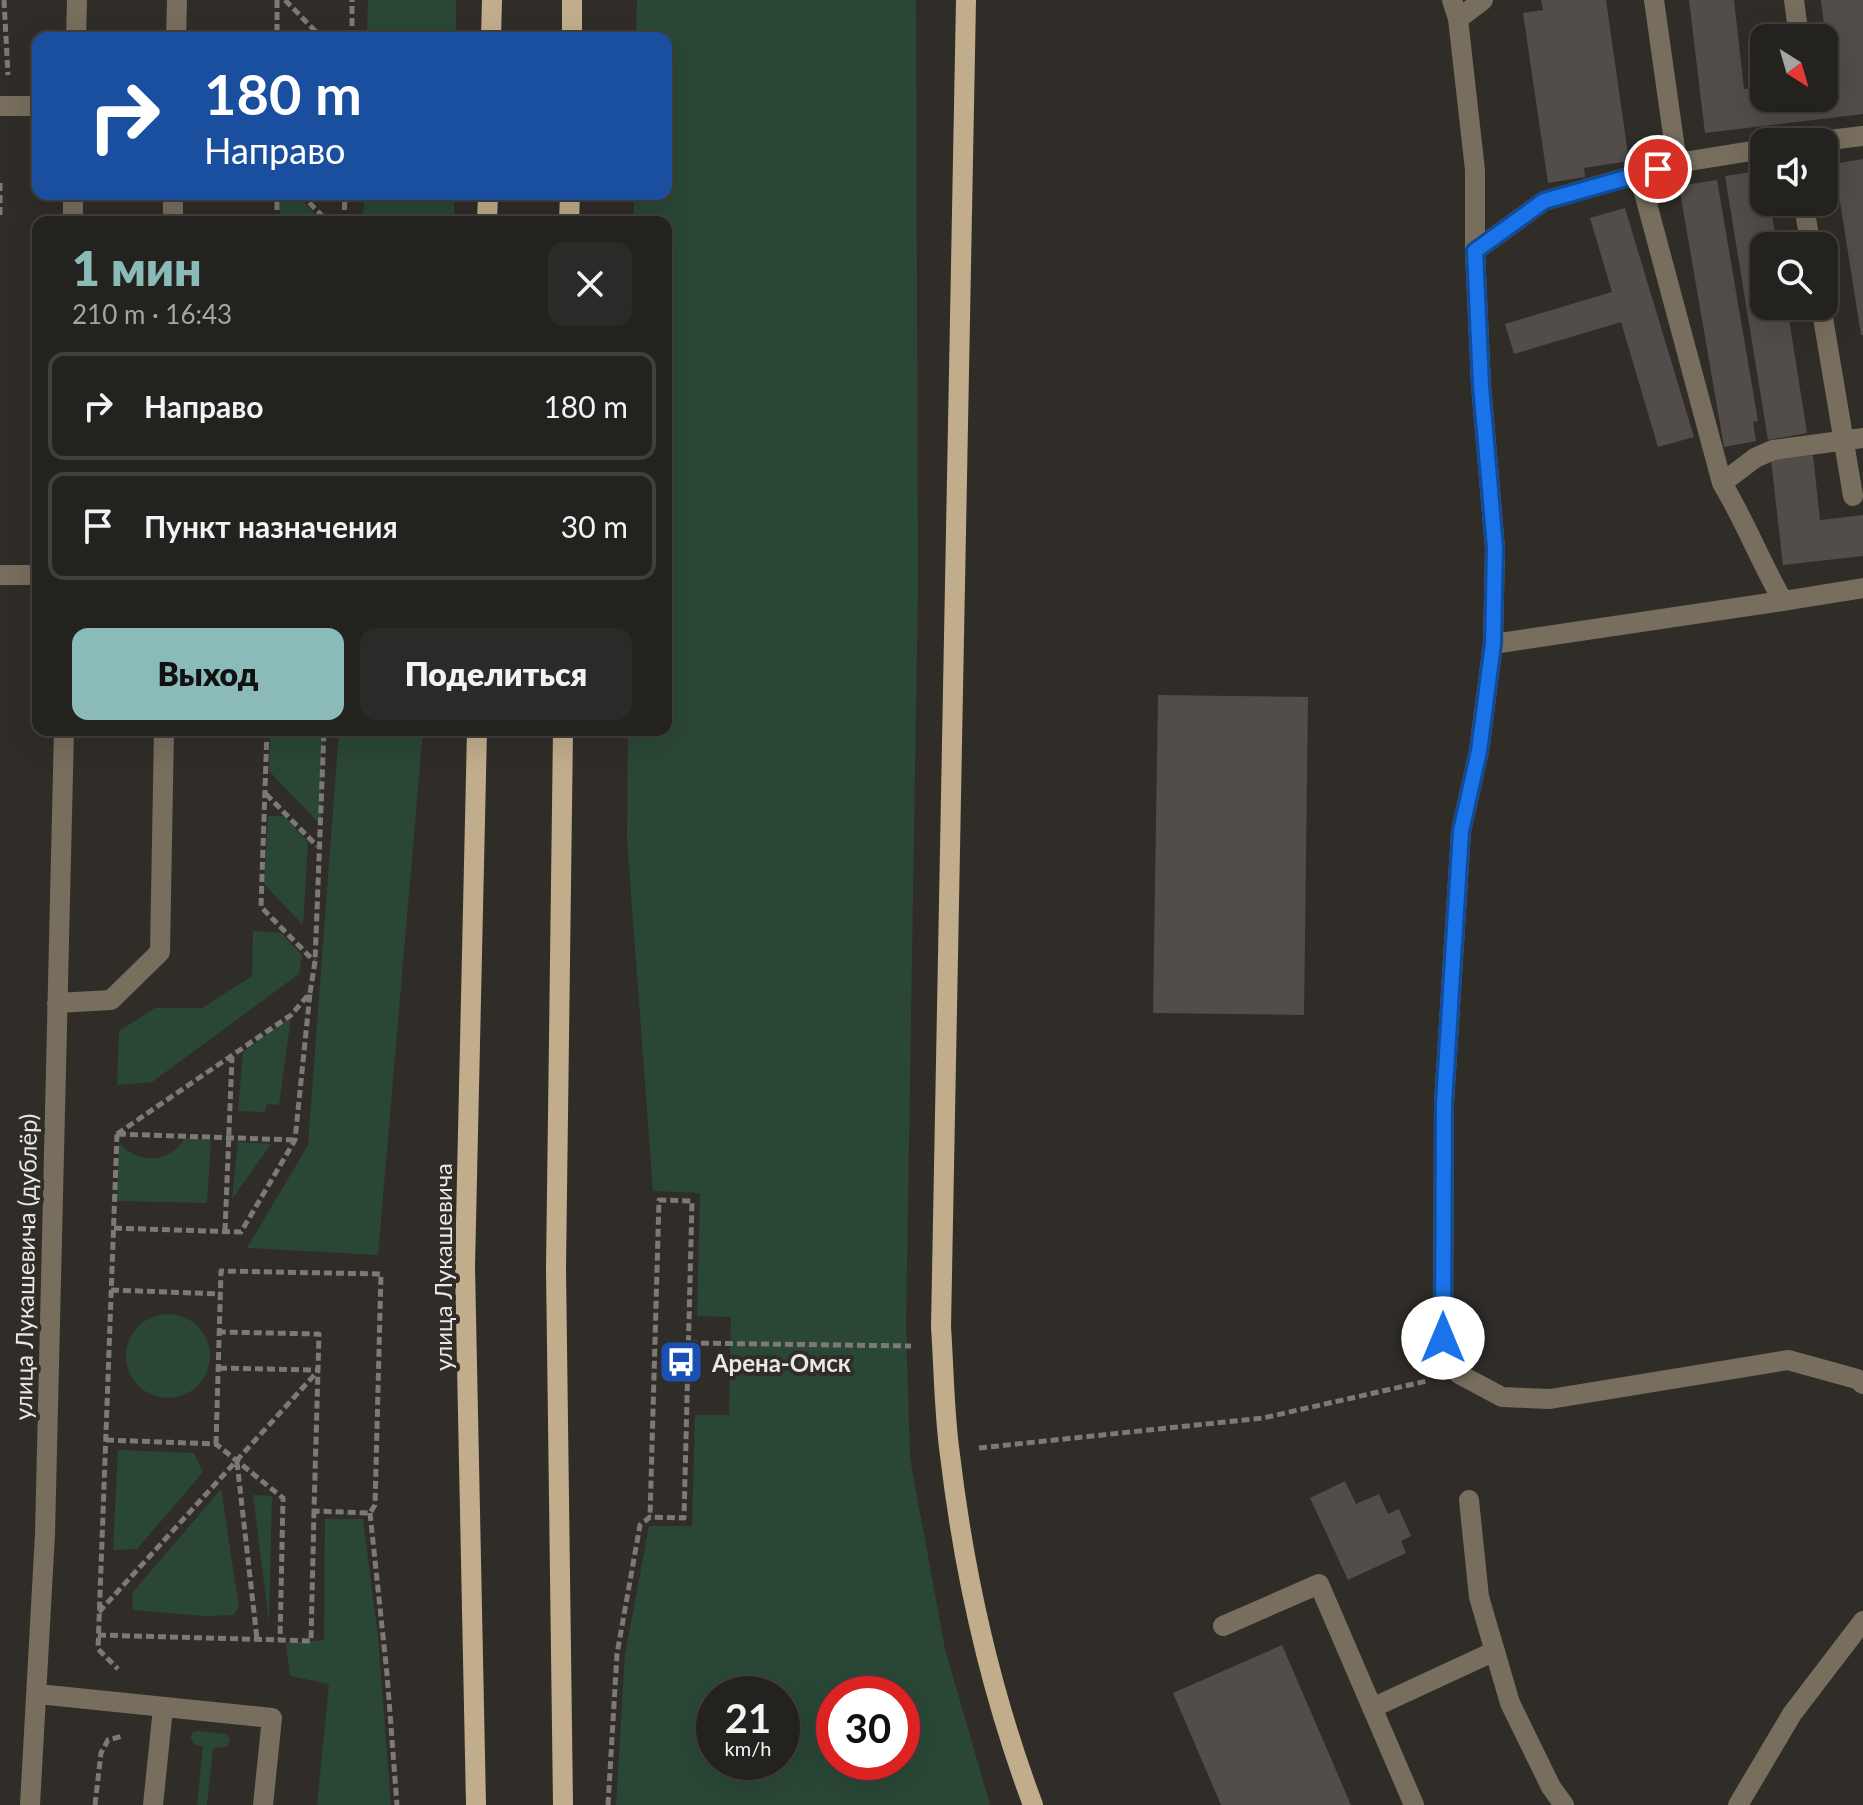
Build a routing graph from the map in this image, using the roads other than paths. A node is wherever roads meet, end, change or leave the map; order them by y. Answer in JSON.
{"nodes":[{"id":1,"x":77,"y":0,"type":"edge"},
{"id":2,"x":177,"y":0,"type":"edge"},
{"id":3,"x":492,"y":0,"type":"edge"},
{"id":4,"x":572,"y":0,"type":"edge"},
{"id":5,"x":966,"y":0,"type":"edge"},
{"id":6,"x":1483,"y":0,"type":"edge"},
{"id":7,"x":1654,"y":0,"type":"edge"},
{"id":8,"x":1794,"y":0,"type":"edge"},
{"id":9,"x":1455,"y":9,"type":"edge"},
{"id":10,"x":1797,"y":24,"type":"edge"},
{"id":11,"x":76,"y":32,"type":"edge"},
{"id":12,"x":176,"y":32,"type":"edge"},
{"id":13,"x":491,"y":32,"type":"edge"},
{"id":14,"x":572,"y":32,"type":"edge"},
{"id":15,"x":5,"y":106,"type":"edge"},
{"id":16,"x":32,"y":106,"type":"edge"},
{"id":17,"x":1863,"y":136,"type":"edge"},
{"id":18,"x":1838,"y":139,"type":"edge"},
{"id":19,"x":1750,"y":151,"type":"edge"},
{"id":20,"x":1677,"y":163,"type":"junction"},
{"id":21,"x":1639,"y":174,"type":"junction"},
{"id":22,"x":1475,"y":251,"type":"junction"},
{"id":23,"x":1824,"y":320,"type":"edge"},
{"id":24,"x":1853,"y":439,"type":"edge"},
{"id":25,"x":1722,"y":483,"type":"junction"},
{"id":26,"x":1853,"y":496,"type":"dead end"},
{"id":27,"x":0,"y":575,"type":"edge"},
{"id":28,"x":32,"y":575,"type":"edge"},
{"id":29,"x":1863,"y":588,"type":"edge"},
{"id":30,"x":1783,"y":601,"type":"junction"},
{"id":31,"x":1493,"y":644,"type":"junction"},
{"id":32,"x":64,"y":736,"type":"edge"},
{"id":33,"x":164,"y":736,"type":"edge"},
{"id":34,"x":477,"y":736,"type":"edge"},
{"id":35,"x":563,"y":736,"type":"edge"},
{"id":36,"x":57,"y":1003,"type":"junction"},
{"id":37,"x":1863,"y":1384,"type":"edge"},
{"id":38,"x":1469,"y":1500,"type":"dead end"},
{"id":39,"x":1863,"y":1621,"type":"edge"},
{"id":40,"x":1223,"y":1626,"type":"dead end"},
{"id":41,"x":1495,"y":1651,"type":"junction"},
{"id":42,"x":38,"y":1694,"type":"junction"},
{"id":43,"x":163,"y":1708,"type":"junction"},
{"id":44,"x":1372,"y":1708,"type":"junction"},
{"id":45,"x":30,"y":1805,"type":"edge"},
{"id":46,"x":153,"y":1805,"type":"edge"},
{"id":47,"x":263,"y":1805,"type":"edge"},
{"id":48,"x":476,"y":1805,"type":"edge"},
{"id":49,"x":563,"y":1805,"type":"edge"},
{"id":50,"x":1033,"y":1805,"type":"edge"},
{"id":51,"x":1414,"y":1805,"type":"edge"},
{"id":52,"x":1564,"y":1805,"type":"edge"},
{"id":53,"x":1738,"y":1805,"type":"edge"}],
"edges":[{"from":1,"to":11,"type":"street"},
{"from":2,"to":12,"type":"street"},
{"from":3,"to":13,"type":"main road"},
{"from":4,"to":14,"type":"main road"},
{"from":5,"to":50,"type":"main road"},
{"from":6,"to":9,"type":"street"},
{"from":7,"to":20,"type":"street"},
{"from":8,"to":10,"type":"street"},
{"from":9,"to":22,"type":"street"},
{"from":15,"to":16,"type":"street"},
{"from":17,"to":18,"type":"street"},
{"from":19,"to":20,"type":"street"},
{"from":20,"to":21,"type":"street"},
{"from":21,"to":22,"type":"street"},
{"from":21,"to":25,"type":"street"},
{"from":22,"to":31,"type":"street"},
{"from":23,"to":24,"type":"street"},
{"from":24,"to":25,"type":"street"},
{"from":24,"to":26,"type":"street"},
{"from":25,"to":30,"type":"street"},
{"from":27,"to":28,"type":"street"},
{"from":29,"to":30,"type":"street"},
{"from":30,"to":31,"type":"street"},
{"from":31,"to":37,"type":"street"},
{"from":32,"to":36,"type":"street","name":"улица Лукашевича (дублёр)"},
{"from":33,"to":36,"type":"street"},
{"from":34,"to":48,"type":"main road","name":"улица Лукашевича"},
{"from":35,"to":49,"type":"main road"},
{"from":36,"to":42,"type":"street","name":"улица Лукашевича (дублёр)"},
{"from":38,"to":41,"type":"street"},
{"from":39,"to":53,"type":"street"},
{"from":40,"to":44,"type":"street"},
{"from":41,"to":44,"type":"street"},
{"from":41,"to":52,"type":"street"},
{"from":42,"to":43,"type":"street"},
{"from":42,"to":45,"type":"street","name":"улица Лукашевича (дублёр)"},
{"from":43,"to":46,"type":"street"},
{"from":43,"to":47,"type":"street"},
{"from":44,"to":51,"type":"street"}]}
